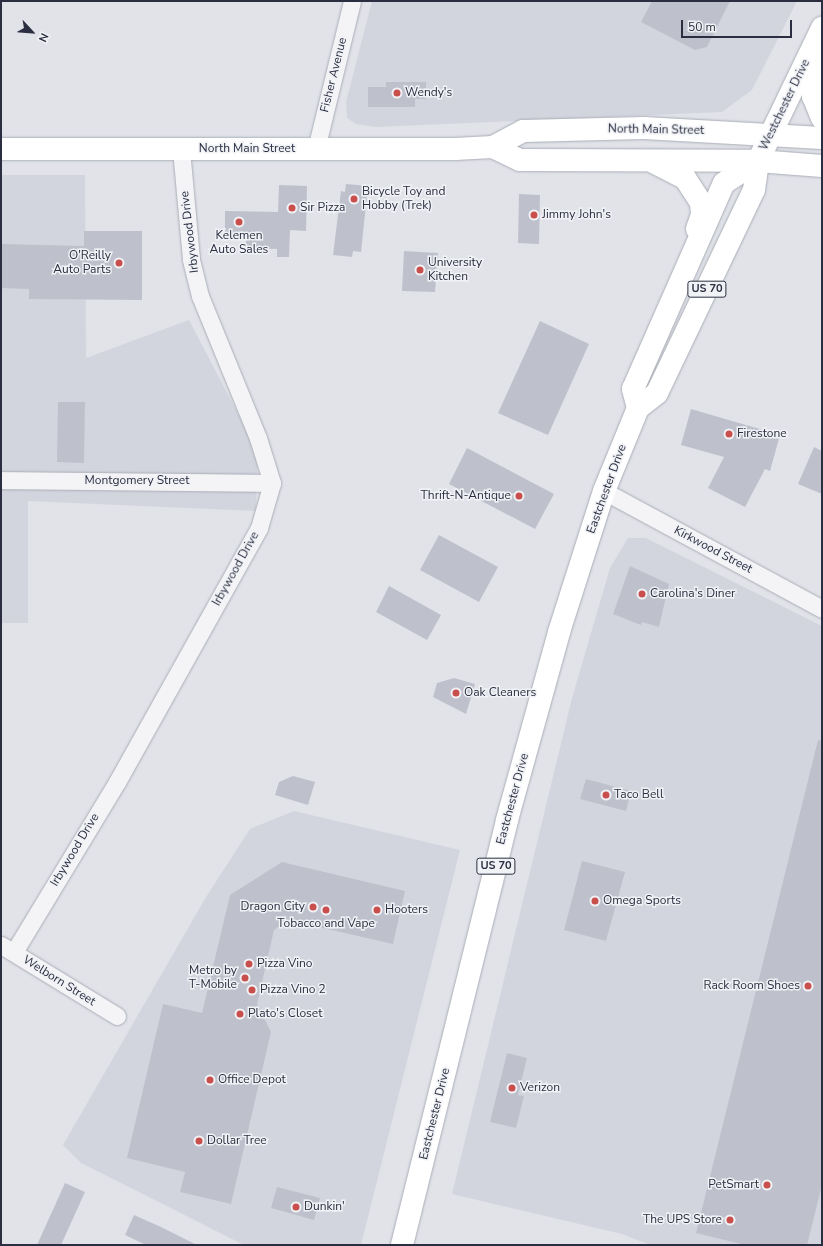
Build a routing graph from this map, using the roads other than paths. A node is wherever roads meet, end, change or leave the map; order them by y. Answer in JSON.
{"nodes":[{"id":1,"x":352,"y":1,"type":"edge"},
{"id":2,"x":822,"y":28,"type":"edge"},
{"id":3,"x":822,"y":44,"type":"edge"},
{"id":4,"x":822,"y":118,"type":"edge"},
{"id":5,"x":769,"y":136,"type":"junction"},
{"id":6,"x":822,"y":138,"type":"edge"},
{"id":7,"x":493,"y":147,"type":"junction"},
{"id":8,"x":1,"y":149,"type":"edge"},
{"id":9,"x":181,"y":149,"type":"junction"},
{"id":10,"x":316,"y":149,"type":"junction"},
{"id":11,"x":651,"y":161,"type":"junction"},
{"id":12,"x":758,"y":161,"type":"junction"},
{"id":13,"x":822,"y":166,"type":"edge"},
{"id":14,"x":685,"y":268,"type":"junction"},
{"id":15,"x":638,"y":408,"type":"junction"},
{"id":16,"x":1,"y":480,"type":"edge"},
{"id":17,"x":272,"y":483,"type":"junction"},
{"id":18,"x":604,"y":491,"type":"junction"},
{"id":19,"x":822,"y":609,"type":"edge"},
{"id":20,"x":7,"y":949,"type":"edge"},
{"id":21,"x":118,"y":1016,"type":"dead end"},
{"id":22,"x":402,"y":1245,"type":"edge"}],
"edges":[{"from":1,"to":10,"type":"street","name":"Fisher Avenue"},
{"from":2,"to":5,"type":"main road","name":"Westchester Drive","number":"US 70"},
{"from":3,"to":4,"type":"main road"},
{"from":5,"to":6,"type":"main road","name":"North Main Street"},
{"from":5,"to":7,"type":"main road","name":"North Main Street"},
{"from":5,"to":12,"type":"main road","name":"Westchester Drive","number":"US 70"},
{"from":7,"to":10,"type":"main road","name":"North Main Street"},
{"from":7,"to":11,"type":"main road","name":"North Main Street"},
{"from":8,"to":9,"type":"main road","name":"North Main Street"},
{"from":9,"to":10,"type":"main road","name":"North Main Street"},
{"from":9,"to":17,"type":"street","name":"Irbywood Drive"},
{"from":11,"to":12,"type":"main road","name":"North Main Street"},
{"from":11,"to":14,"type":"main road"},
{"from":12,"to":13,"type":"main road","name":"North Main Street"},
{"from":12,"to":14,"type":"main road","number":"US 70"},
{"from":12,"to":15,"type":"main road","number":"US 70"},
{"from":14,"to":15,"type":"main road","number":"US 70"},
{"from":15,"to":18,"type":"main road","name":"Eastchester Drive","number":"US 70"},
{"from":16,"to":17,"type":"street","name":"Montgomery Street"},
{"from":17,"to":20,"type":"street","name":"Irbywood Drive"},
{"from":18,"to":19,"type":"street","name":"Kirkwood Street"},
{"from":18,"to":22,"type":"main road","name":"Eastchester Drive","number":"US 70"},
{"from":20,"to":21,"type":"street","name":"Welborn Street"}]}
